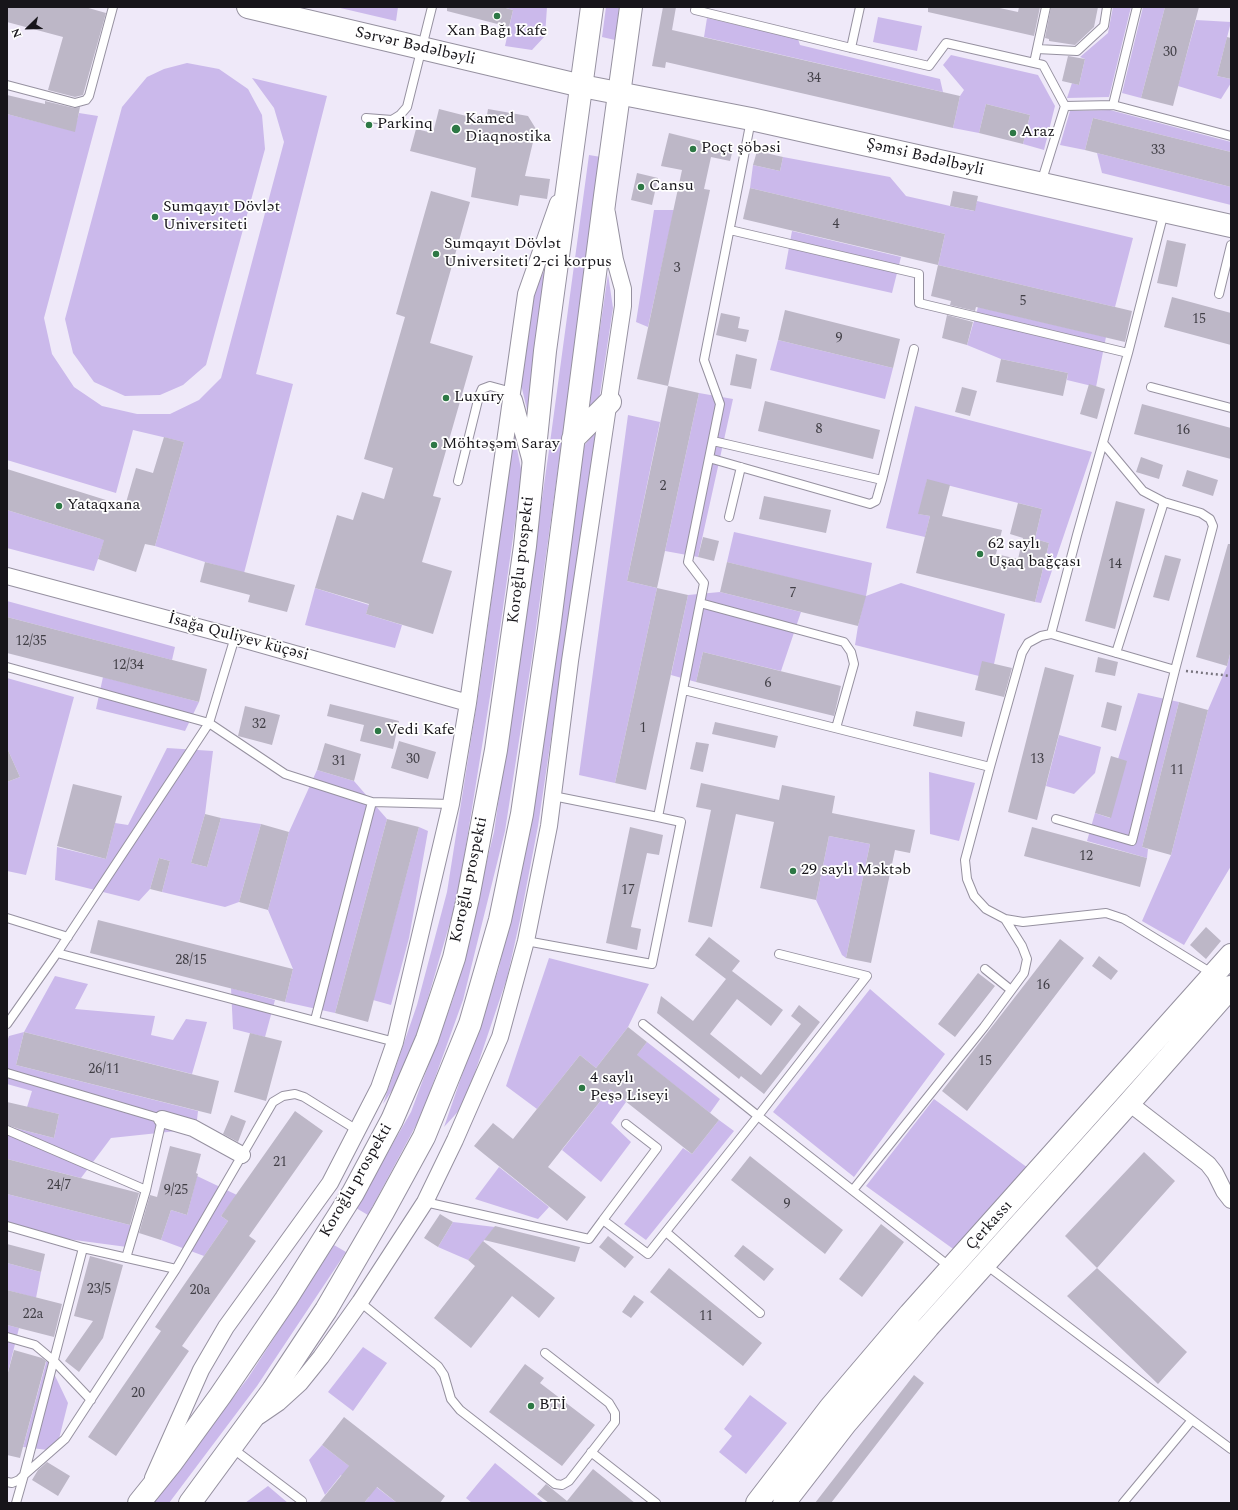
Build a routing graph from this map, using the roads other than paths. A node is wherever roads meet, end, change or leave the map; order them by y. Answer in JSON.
{"nodes":[{"id":1,"x":113,"y":7,"type":"edge"},
{"id":2,"x":248,"y":7,"type":"edge"},
{"id":3,"x":432,"y":7,"type":"edge"},
{"id":4,"x":631,"y":7,"type":"edge"},
{"id":5,"x":860,"y":7,"type":"edge"},
{"id":6,"x":1046,"y":7,"type":"edge"},
{"id":7,"x":1107,"y":7,"type":"edge"},
{"id":8,"x":1137,"y":7,"type":"edge"},
{"id":9,"x":695,"y":10,"type":"dead end"},
{"id":10,"x":590,"y":11,"type":"edge"},
{"id":11,"x":851,"y":48,"type":"junction"},
{"id":12,"x":422,"y":49,"type":"junction"},
{"id":13,"x":1037,"y":49,"type":"junction"},
{"id":14,"x":1034,"y":63,"type":"junction"},
{"id":15,"x":7,"y":85,"type":"edge"},
{"id":16,"x":582,"y":86,"type":"junction"},
{"id":17,"x":619,"y":93,"type":"junction"},
{"id":18,"x":1113,"y":105,"type":"junction"},
{"id":19,"x":1065,"y":106,"type":"junction"},
{"id":20,"x":366,"y":118,"type":"dead end"},
{"id":21,"x":751,"y":119,"type":"junction"},
{"id":22,"x":1231,"y":136,"type":"edge"},
{"id":23,"x":568,"y":174,"type":"junction"},
{"id":24,"x":1041,"y":184,"type":"junction"},
{"id":25,"x":604,"y":196,"type":"junction"},
{"id":26,"x":1164,"y":211,"type":"junction"},
{"id":27,"x":1231,"y":226,"type":"edge"},
{"id":28,"x":730,"y":230,"type":"junction"},
{"id":29,"x":1231,"y":245,"type":"edge"},
{"id":30,"x":1219,"y":294,"type":"dead end"},
{"id":31,"x":914,"y":350,"type":"dead end"},
{"id":32,"x":1128,"y":353,"type":"junction"},
{"id":33,"x":1151,"y":387,"type":"dead end"},
{"id":34,"x":512,"y":392,"type":"junction"},
{"id":35,"x":610,"y":402,"type":"junction"},
{"id":36,"x":1231,"y":408,"type":"edge"},
{"id":37,"x":573,"y":439,"type":"junction"},
{"id":38,"x":713,"y":441,"type":"junction"},
{"id":39,"x":1103,"y":443,"type":"junction"},
{"id":40,"x":709,"y":458,"type":"junction"},
{"id":41,"x":741,"y":467,"type":"junction"},
{"id":42,"x":533,"y":471,"type":"junction"},
{"id":43,"x":882,"y":480,"type":"junction"},
{"id":44,"x":458,"y":481,"type":"dead end"},
{"id":45,"x":1164,"y":502,"type":"junction"},
{"id":46,"x":730,"y":517,"type":"dead end"},
{"id":47,"x":7,"y":576,"type":"edge"},
{"id":48,"x":700,"y":603,"type":"junction"},
{"id":49,"x":1051,"y":634,"type":"junction"},
{"id":50,"x":235,"y":637,"type":"junction"},
{"id":51,"x":1116,"y":653,"type":"junction"},
{"id":52,"x":7,"y":667,"type":"edge"},
{"id":53,"x":1174,"y":670,"type":"junction"},
{"id":54,"x":684,"y":690,"type":"junction"},
{"id":55,"x":468,"y":702,"type":"junction"},
{"id":56,"x":209,"y":723,"type":"junction"},
{"id":57,"x":836,"y":728,"type":"junction"},
{"id":58,"x":990,"y":767,"type":"junction"},
{"id":59,"x":553,"y":796,"type":"junction"},
{"id":60,"x":372,"y":802,"type":"junction"},
{"id":61,"x":450,"y":804,"type":"junction"},
{"id":62,"x":658,"y":817,"type":"junction"},
{"id":63,"x":1056,"y":819,"type":"dead end"},
{"id":64,"x":7,"y":918,"type":"edge"},
{"id":65,"x":1005,"y":919,"type":"junction"},
{"id":66,"x":68,"y":937,"type":"junction"},
{"id":67,"x":526,"y":941,"type":"junction"},
{"id":68,"x":57,"y":953,"type":"junction"},
{"id":69,"x":779,"y":954,"type":"dead end"},
{"id":70,"x":1231,"y":955,"type":"edge"},
{"id":71,"x":985,"y":969,"type":"dead end"},
{"id":72,"x":1222,"y":981,"type":"edge"},
{"id":73,"x":1012,"y":990,"type":"junction"},
{"id":74,"x":315,"y":1020,"type":"junction"},
{"id":75,"x":7,"y":1024,"type":"edge"},
{"id":76,"x":642,"y":1024,"type":"dead end"},
{"id":77,"x":395,"y":1042,"type":"junction"},
{"id":78,"x":7,"y":1073,"type":"edge"},
{"id":79,"x":1129,"y":1103,"type":"junction"},
{"id":80,"x":758,"y":1116,"type":"junction"},
{"id":81,"x":162,"y":1119,"type":"junction"},
{"id":82,"x":626,"y":1124,"type":"dead end"},
{"id":83,"x":7,"y":1130,"type":"edge"},
{"id":84,"x":357,"y":1130,"type":"junction"},
{"id":85,"x":242,"y":1155,"type":"junction"},
{"id":86,"x":146,"y":1190,"type":"junction"},
{"id":87,"x":853,"y":1190,"type":"junction"},
{"id":88,"x":1231,"y":1200,"type":"edge"},
{"id":89,"x":425,"y":1202,"type":"junction"},
{"id":90,"x":603,"y":1220,"type":"junction"},
{"id":91,"x":7,"y":1226,"type":"edge"},
{"id":92,"x":666,"y":1232,"type":"junction"},
{"id":93,"x":83,"y":1248,"type":"junction"},
{"id":94,"x":126,"y":1258,"type":"junction"},
{"id":95,"x":985,"y":1264,"type":"junction"},
{"id":96,"x":952,"y":1268,"type":"junction"},
{"id":97,"x":176,"y":1269,"type":"junction"},
{"id":98,"x":360,"y":1302,"type":"junction"},
{"id":99,"x":760,"y":1313,"type":"dead end"},
{"id":100,"x":7,"y":1338,"type":"edge"},
{"id":101,"x":545,"y":1353,"type":"dead end"},
{"id":102,"x":54,"y":1361,"type":"junction"},
{"id":103,"x":91,"y":1400,"type":"junction"},
{"id":104,"x":1192,"y":1420,"type":"junction"},
{"id":105,"x":249,"y":1423,"type":"junction"},
{"id":106,"x":232,"y":1447,"type":"junction"},
{"id":107,"x":1231,"y":1449,"type":"edge"},
{"id":108,"x":592,"y":1452,"type":"junction"},
{"id":109,"x":24,"y":1475,"type":"junction"},
{"id":110,"x":7,"y":1482,"type":"edge"},
{"id":111,"x":143,"y":1498,"type":"edge"},
{"id":112,"x":302,"y":1501,"type":"dead end"},
{"id":113,"x":16,"y":1503,"type":"edge"},
{"id":114,"x":190,"y":1503,"type":"edge"},
{"id":115,"x":656,"y":1503,"type":"edge"},
{"id":116,"x":756,"y":1503,"type":"edge"},
{"id":117,"x":784,"y":1503,"type":"edge"},
{"id":118,"x":1123,"y":1503,"type":"edge"}],
"edges":[{"from":1,"to":15,"type":"lane"},
{"from":2,"to":12,"type":"main road","name":"Sərvər Bədəlbəyli"},
{"from":3,"to":12,"type":"lane"},
{"from":4,"to":17,"type":"main road"},
{"from":5,"to":11,"type":"lane"},
{"from":6,"to":13,"type":"lane"},
{"from":7,"to":13,"type":"lane"},
{"from":8,"to":18,"type":"lane"},
{"from":9,"to":11,"type":"lane"},
{"from":10,"to":16,"type":"main road","name":"Koroğlu prospekti"},
{"from":11,"to":14,"type":"lane"},
{"from":12,"to":16,"type":"main road","name":"Sərvər Bədəlbəyli"},
{"from":12,"to":20,"type":"lane"},
{"from":13,"to":14,"type":"lane"},
{"from":14,"to":19,"type":"lane"},
{"from":16,"to":17,"type":"main road","name":"Sərvər Bədəlbəyli"},
{"from":16,"to":23,"type":"main road","name":"Koroğlu prospekti"},
{"from":17,"to":21,"type":"main road","name":"Şəmsi Bədəlbəyli"},
{"from":17,"to":25,"type":"main road"},
{"from":18,"to":19,"type":"lane"},
{"from":18,"to":22,"type":"lane"},
{"from":19,"to":24,"type":"lane"},
{"from":21,"to":24,"type":"main road","name":"Şəmsi Bədəlbəyli"},
{"from":21,"to":28,"type":"lane"},
{"from":23,"to":34,"type":"street"},
{"from":23,"to":42,"type":"main road","name":"Koroğlu prospekti"},
{"from":24,"to":26,"type":"main road","name":"Şəmsi Bədəlbəyli"},
{"from":25,"to":35,"type":"street"},
{"from":25,"to":37,"type":"main road"},
{"from":26,"to":27,"type":"main road","name":"Şəmsi Bədəlbəyli"},
{"from":26,"to":32,"type":"lane"},
{"from":28,"to":32,"type":"lane"},
{"from":28,"to":38,"type":"lane"},
{"from":29,"to":30,"type":"lane"},
{"from":31,"to":43,"type":"lane"},
{"from":32,"to":39,"type":"lane"},
{"from":33,"to":36,"type":"lane"},
{"from":34,"to":42,"type":"street"},
{"from":34,"to":44,"type":"lane"},
{"from":34,"to":55,"type":"street"},
{"from":35,"to":37,"type":"main road"},
{"from":35,"to":59,"type":"street"},
{"from":37,"to":105,"type":"main road"},
{"from":38,"to":40,"type":"lane"},
{"from":38,"to":43,"type":"lane"},
{"from":39,"to":45,"type":"lane"},
{"from":39,"to":49,"type":"lane"},
{"from":40,"to":41,"type":"lane"},
{"from":40,"to":48,"type":"lane"},
{"from":41,"to":43,"type":"lane"},
{"from":41,"to":46,"type":"lane"},
{"from":42,"to":111,"type":"main road","name":"Koroğlu prospekti"},
{"from":45,"to":51,"type":"lane"},
{"from":45,"to":53,"type":"lane"},
{"from":47,"to":50,"type":"street","name":"İsağa Quliyev küçəsi"},
{"from":48,"to":54,"type":"lane"},
{"from":48,"to":57,"type":"lane"},
{"from":49,"to":51,"type":"lane"},
{"from":49,"to":58,"type":"lane"},
{"from":50,"to":55,"type":"street","name":"İsağa Quliyev küçəsi"},
{"from":50,"to":56,"type":"lane"},
{"from":51,"to":53,"type":"lane"},
{"from":52,"to":56,"type":"lane"},
{"from":53,"to":63,"type":"lane"},
{"from":54,"to":57,"type":"lane"},
{"from":54,"to":62,"type":"lane"},
{"from":55,"to":61,"type":"street"},
{"from":56,"to":60,"type":"lane"},
{"from":56,"to":66,"type":"lane"},
{"from":57,"to":58,"type":"lane"},
{"from":58,"to":65,"type":"lane"},
{"from":59,"to":62,"type":"lane"},
{"from":59,"to":67,"type":"street"},
{"from":60,"to":61,"type":"lane"},
{"from":60,"to":74,"type":"lane"},
{"from":61,"to":77,"type":"street"},
{"from":62,"to":67,"type":"lane"},
{"from":64,"to":66,"type":"lane"},
{"from":65,"to":72,"type":"lane"},
{"from":65,"to":73,"type":"lane"},
{"from":66,"to":68,"type":"lane"},
{"from":67,"to":89,"type":"street"},
{"from":68,"to":74,"type":"lane"},
{"from":68,"to":75,"type":"lane"},
{"from":69,"to":80,"type":"lane"},
{"from":70,"to":72,"type":"main road","name":"Çerkassı"},
{"from":71,"to":73,"type":"lane"},
{"from":72,"to":79,"type":"main road","name":"Çerkassı"},
{"from":72,"to":96,"type":"main road","name":"Çerkassı"},
{"from":73,"to":87,"type":"lane"},
{"from":74,"to":77,"type":"lane"},
{"from":76,"to":80,"type":"lane"},
{"from":77,"to":84,"type":"street"},
{"from":78,"to":81,"type":"lane"},
{"from":79,"to":88,"type":"street"},
{"from":79,"to":95,"type":"main road","name":"Çerkassı"},
{"from":80,"to":87,"type":"lane"},
{"from":80,"to":92,"type":"lane"},
{"from":81,"to":85,"type":"street"},
{"from":81,"to":86,"type":"lane"},
{"from":82,"to":90,"type":"lane"},
{"from":83,"to":86,"type":"lane"},
{"from":84,"to":85,"type":"lane"},
{"from":84,"to":111,"type":"street"},
{"from":85,"to":97,"type":"lane"},
{"from":86,"to":94,"type":"lane"},
{"from":87,"to":96,"type":"lane"},
{"from":89,"to":90,"type":"lane"},
{"from":89,"to":98,"type":"street"},
{"from":90,"to":92,"type":"lane"},
{"from":91,"to":93,"type":"lane"},
{"from":92,"to":99,"type":"lane"},
{"from":93,"to":94,"type":"lane"},
{"from":93,"to":102,"type":"lane"},
{"from":94,"to":97,"type":"lane"},
{"from":95,"to":104,"type":"lane"},
{"from":95,"to":117,"type":"main road","name":"Çerkassı"},
{"from":96,"to":116,"type":"main road","name":"Çerkassı"},
{"from":97,"to":103,"type":"lane"},
{"from":98,"to":105,"type":"street"},
{"from":98,"to":108,"type":"lane"},
{"from":100,"to":102,"type":"lane"},
{"from":101,"to":108,"type":"lane"},
{"from":102,"to":103,"type":"lane"},
{"from":102,"to":109,"type":"lane"},
{"from":103,"to":109,"type":"lane"},
{"from":104,"to":107,"type":"lane"},
{"from":104,"to":118,"type":"lane"},
{"from":105,"to":106,"type":"main road"},
{"from":106,"to":112,"type":"lane"},
{"from":106,"to":114,"type":"main road"},
{"from":108,"to":115,"type":"lane"},
{"from":109,"to":110,"type":"lane"},
{"from":109,"to":113,"type":"lane"}]}
